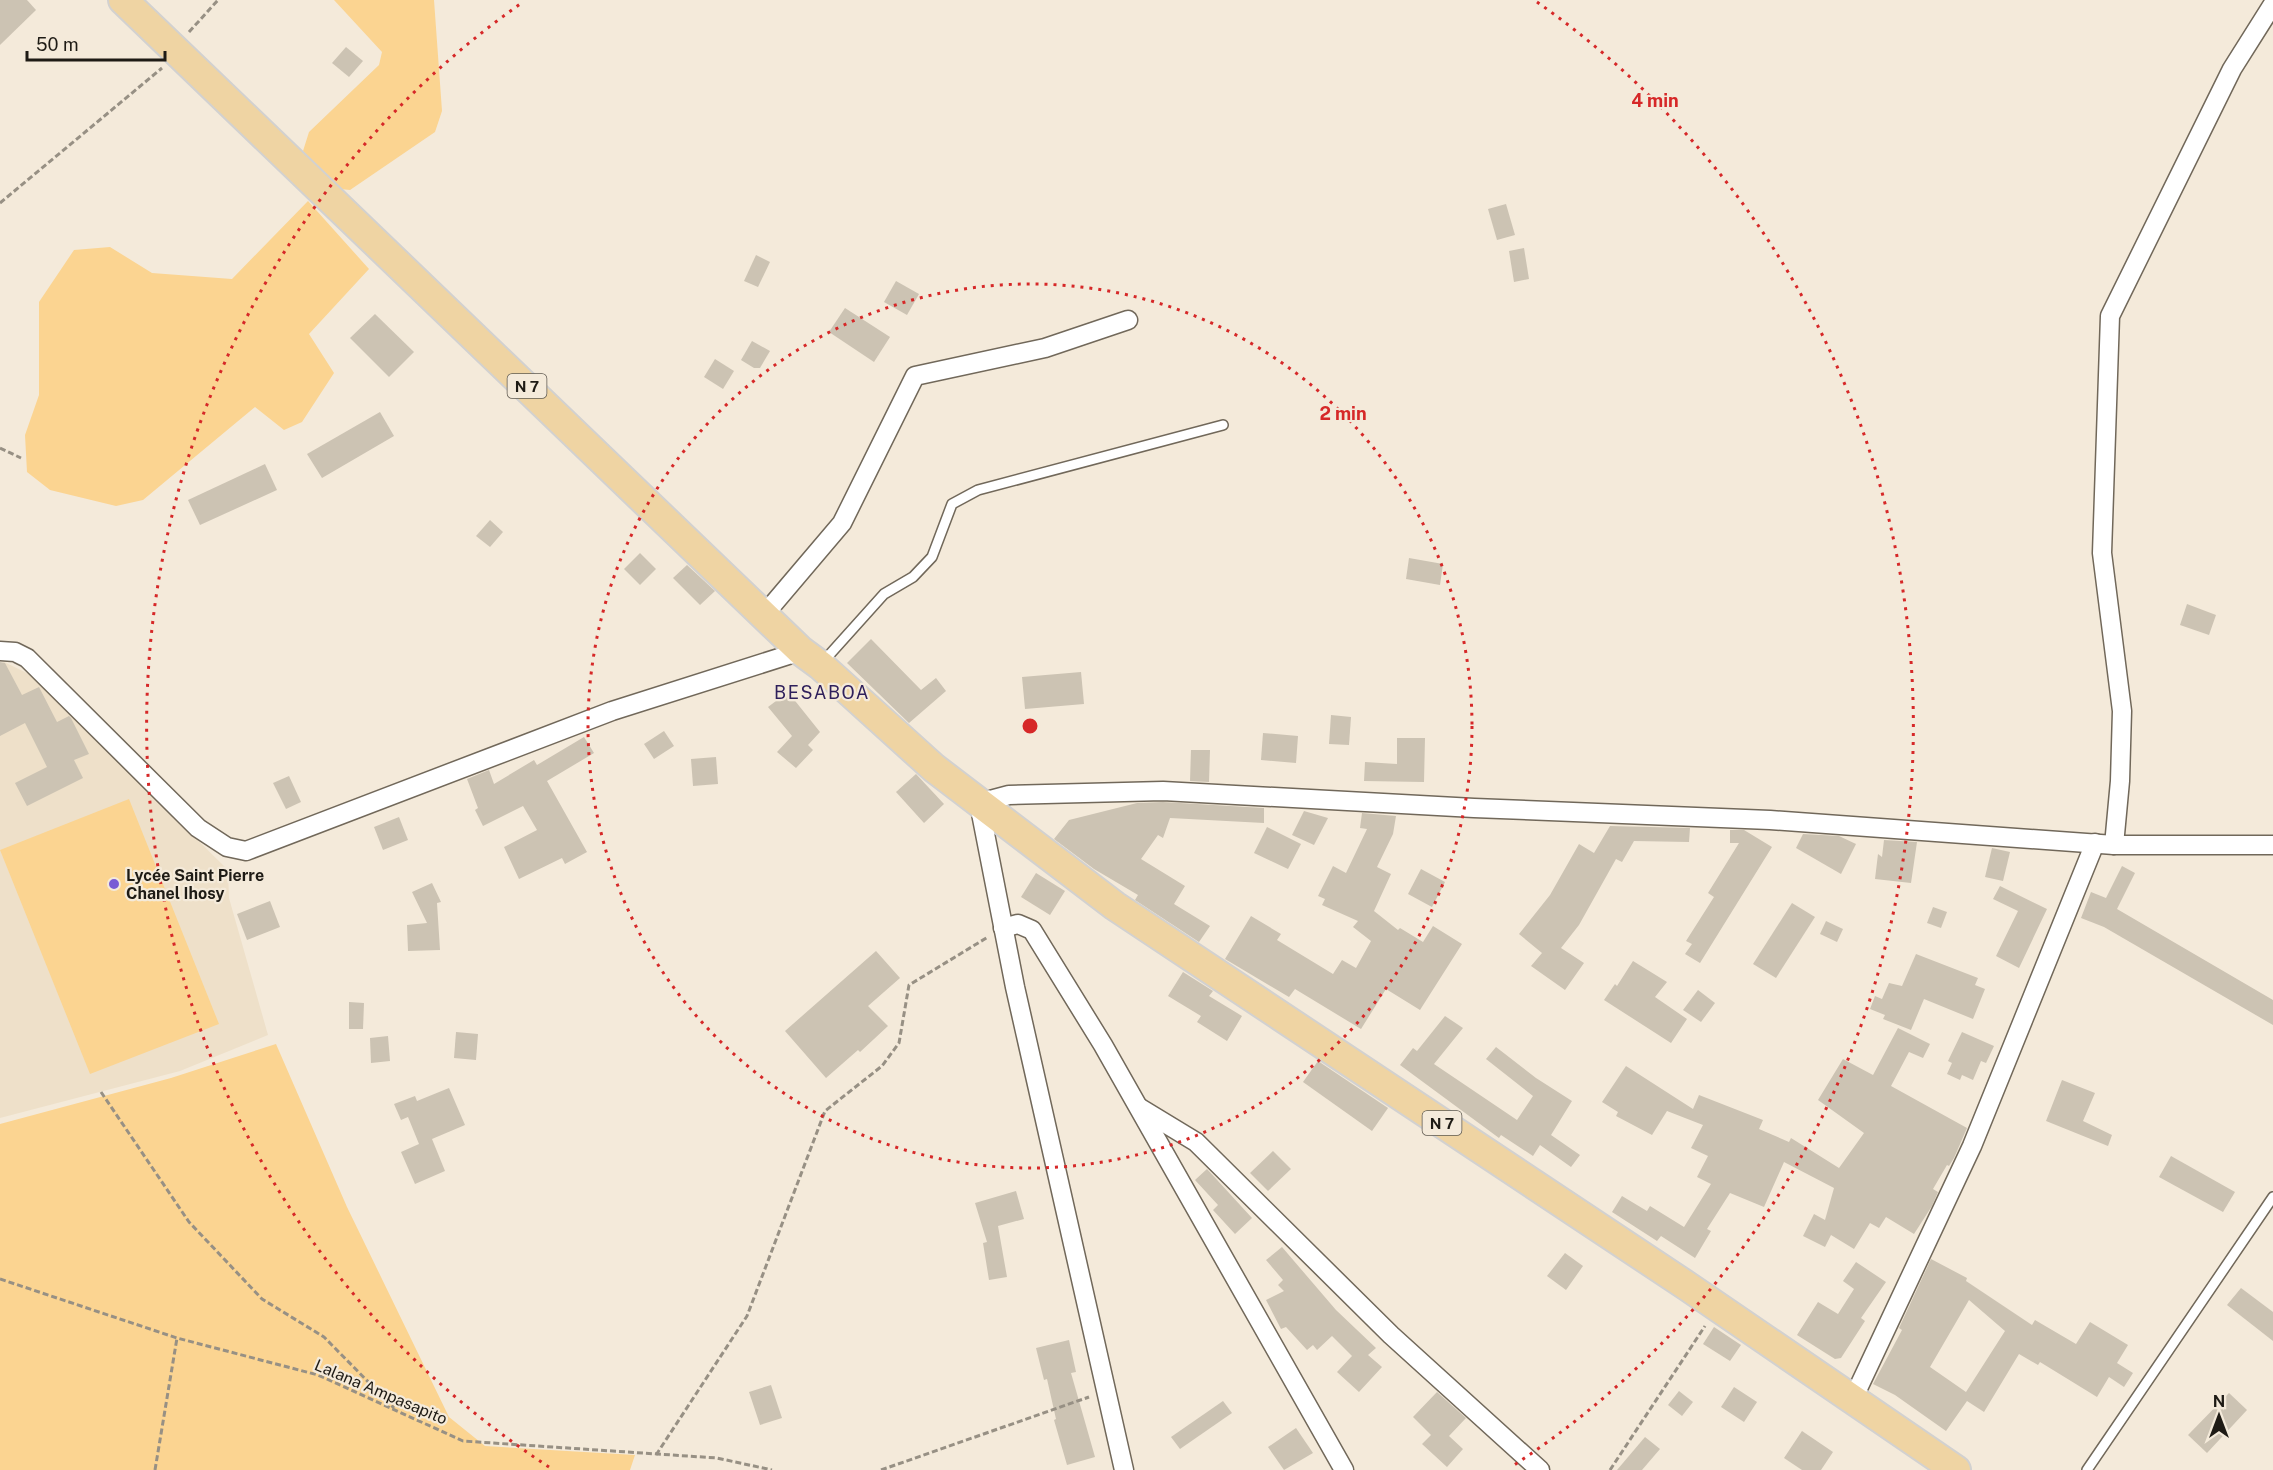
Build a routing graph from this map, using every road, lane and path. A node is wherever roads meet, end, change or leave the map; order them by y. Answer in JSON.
{"nodes":[{"id":1,"x":123,"y":0,"type":"edge"},
{"id":2,"x":218,"y":0,"type":"edge"},
{"id":3,"x":2273,"y":4,"type":"edge"},
{"id":4,"x":174,"y":49,"type":"junction"},
{"id":5,"x":0,"y":203,"type":"edge"},
{"id":6,"x":1128,"y":320,"type":"dead end"},
{"id":7,"x":1223,"y":425,"type":"dead end"},
{"id":8,"x":0,"y":448,"type":"edge"},
{"id":9,"x":21,"y":458,"type":"dead end"},
{"id":10,"x":764,"y":615,"type":"junction"},
{"id":11,"x":0,"y":651,"type":"edge"},
{"id":12,"x":810,"y":658,"type":"junction"},
{"id":13,"x":979,"y":803,"type":"junction"},
{"id":14,"x":2095,"y":843,"type":"junction"},
{"id":15,"x":2273,"y":844,"type":"edge"},
{"id":16,"x":2114,"y":845,"type":"junction"},
{"id":17,"x":1003,"y":928,"type":"junction"},
{"id":18,"x":100,"y":1092,"type":"dead end"},
{"id":19,"x":1137,"y":1106,"type":"junction"},
{"id":20,"x":2273,"y":1197,"type":"edge"},
{"id":21,"x":0,"y":1279,"type":"edge"},
{"id":22,"x":1718,"y":1306,"type":"junction"},
{"id":23,"x":177,"y":1338,"type":"junction"},
{"id":24,"x":1107,"y":1390,"type":"junction"},
{"id":25,"x":1853,"y":1399,"type":"junction"},
{"id":26,"x":395,"y":1410,"type":"junction"},
{"id":27,"x":656,"y":1455,"type":"junction"},
{"id":28,"x":154,"y":1470,"type":"edge"},
{"id":29,"x":772,"y":1470,"type":"edge"},
{"id":30,"x":881,"y":1470,"type":"edge"},
{"id":31,"x":1124,"y":1470,"type":"edge"},
{"id":32,"x":1344,"y":1470,"type":"edge"},
{"id":33,"x":1540,"y":1470,"type":"edge"},
{"id":34,"x":1610,"y":1470,"type":"edge"},
{"id":35,"x":1956,"y":1470,"type":"edge"},
{"id":36,"x":2087,"y":1470,"type":"edge"}],
"edges":[{"from":1,"to":4,"type":"main road","number":"N 7"},
{"from":2,"to":4,"type":"path"},
{"from":3,"to":16,"type":"street"},
{"from":4,"to":5,"type":"path"},
{"from":4,"to":10,"type":"main road","number":"N 7"},
{"from":6,"to":10,"type":"street"},
{"from":7,"to":12,"type":"lane"},
{"from":8,"to":9,"type":"path"},
{"from":10,"to":12,"type":"main road","number":"N 7"},
{"from":11,"to":12,"type":"street"},
{"from":12,"to":13,"type":"main road","number":"N 7"},
{"from":13,"to":14,"type":"street"},
{"from":13,"to":17,"type":"street"},
{"from":13,"to":22,"type":"main road","number":"N 7"},
{"from":14,"to":16,"type":"street"},
{"from":14,"to":25,"type":"street"},
{"from":15,"to":16,"type":"street"},
{"from":17,"to":19,"type":"street"},
{"from":17,"to":24,"type":"street"},
{"from":17,"to":27,"type":"path"},
{"from":18,"to":26,"type":"path"},
{"from":19,"to":32,"type":"street"},
{"from":19,"to":33,"type":"street"},
{"from":20,"to":36,"type":"lane"},
{"from":21,"to":23,"type":"path","name":"Lalana Ampasapito"},
{"from":22,"to":25,"type":"main road","number":"N 7"},
{"from":22,"to":34,"type":"path"},
{"from":23,"to":26,"type":"path","name":"Lalana Ampasapito"},
{"from":23,"to":28,"type":"path"},
{"from":24,"to":30,"type":"path"},
{"from":24,"to":31,"type":"street"},
{"from":25,"to":35,"type":"main road","number":"N 7"},
{"from":26,"to":27,"type":"path","name":"Lalana Ampasapito"},
{"from":27,"to":29,"type":"path","name":"Lalana Ampasapito"}]}
